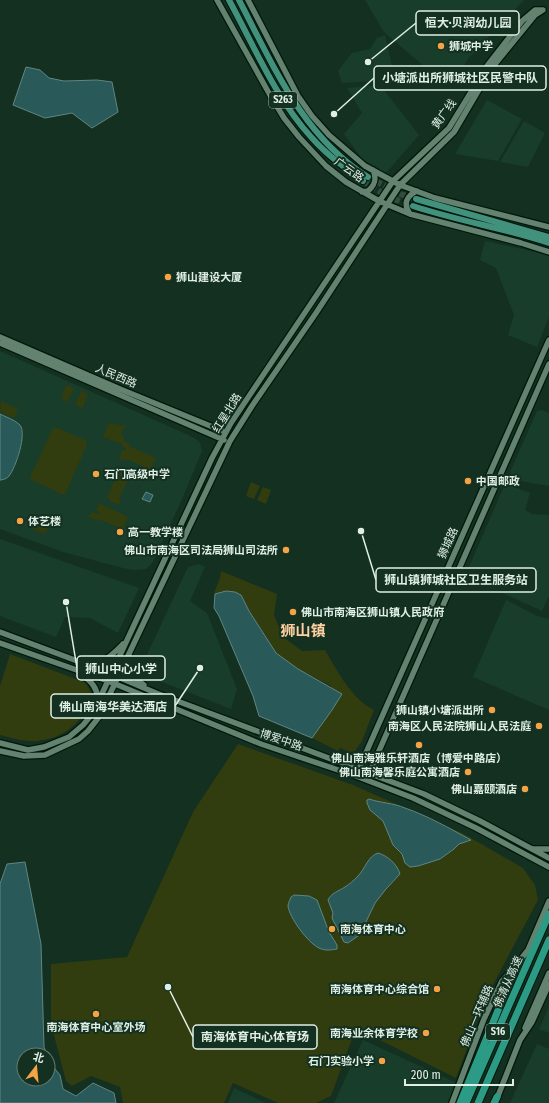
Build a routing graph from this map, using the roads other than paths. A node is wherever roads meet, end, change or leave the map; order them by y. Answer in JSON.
{"nodes":[{"id":1,"x":217,"y":0,"type":"edge"},
{"id":2,"x":229,"y":0,"type":"edge"},
{"id":3,"x":239,"y":0,"type":"edge"},
{"id":4,"x":248,"y":0,"type":"edge"},
{"id":5,"x":373,"y":170,"type":"junction"},
{"id":6,"x":393,"y":182,"type":"junction"},
{"id":7,"x":400,"y":185,"type":"junction"},
{"id":8,"x":416,"y":191,"type":"junction"},
{"id":9,"x":362,"y":192,"type":"junction"},
{"id":10,"x":416,"y":199,"type":"tunnel mouth"},
{"id":11,"x":379,"y":202,"type":"junction"},
{"id":12,"x":386,"y":205,"type":"junction"},
{"id":13,"x":414,"y":206,"type":"tunnel mouth"},
{"id":14,"x":410,"y":214,"type":"junction"},
{"id":15,"x":549,"y":227,"type":"edge"},
{"id":16,"x":549,"y":237,"type":"edge"},
{"id":17,"x":549,"y":243,"type":"edge"},
{"id":18,"x":549,"y":252,"type":"edge"},
{"id":19,"x":0,"y":337,"type":"edge"},
{"id":20,"x":549,"y":340,"type":"edge"},
{"id":21,"x":0,"y":343,"type":"edge"},
{"id":22,"x":549,"y":364,"type":"edge"},
{"id":23,"x":225,"y":432,"type":"junction"},
{"id":24,"x":221,"y":440,"type":"junction"},
{"id":25,"x":230,"y":441,"type":"junction"},
{"id":26,"x":0,"y":632,"type":"edge"},
{"id":27,"x":126,"y":641,"type":"junction"},
{"id":28,"x":0,"y":643,"type":"edge"},
{"id":29,"x":129,"y":655,"type":"junction"},
{"id":30,"x":85,"y":664,"type":"junction"},
{"id":31,"x":76,"y":670,"type":"junction"},
{"id":32,"x":111,"y":674,"type":"junction"},
{"id":33,"x":118,"y":677,"type":"junction"},
{"id":34,"x":108,"y":682,"type":"junction"},
{"id":35,"x":115,"y":685,"type":"junction"},
{"id":36,"x":156,"y":693,"type":"junction"},
{"id":37,"x":140,"y":695,"type":"junction"},
{"id":38,"x":97,"y":705,"type":"junction"},
{"id":39,"x":99,"y":717,"type":"junction"},
{"id":40,"x":0,"y":743,"type":"edge"},
{"id":41,"x":0,"y":751,"type":"edge"},
{"id":42,"x":359,"y":770,"type":"junction"},
{"id":43,"x":369,"y":773,"type":"junction"},
{"id":44,"x":356,"y":776,"type":"junction"},
{"id":45,"x":366,"y":780,"type":"junction"},
{"id":46,"x":532,"y":849,"type":"junction"},
{"id":47,"x":549,"y":849,"type":"edge"},
{"id":48,"x":549,"y":858,"type":"edge"},
{"id":49,"x":549,"y":867,"type":"edge"},
{"id":50,"x":549,"y":901,"type":"edge"},
{"id":51,"x":549,"y":914,"type":"edge"},
{"id":52,"x":549,"y":940,"type":"edge"},
{"id":53,"x":517,"y":964,"type":"junction"},
{"id":54,"x":549,"y":973,"type":"edge"},
{"id":55,"x":549,"y":984,"type":"edge"},
{"id":56,"x":520,"y":1040,"type":"junction"},
{"id":57,"x":495,"y":1101,"type":"edge"},
{"id":58,"x":452,"y":1103,"type":"edge"},
{"id":59,"x":460,"y":1103,"type":"edge"},
{"id":60,"x":466,"y":1103,"type":"edge"},
{"id":61,"x":478,"y":1103,"type":"edge"}],
"edges":[{"from":1,"to":9,"type":"main road","name":"广云路","number":"S263"},
{"from":2,"to":3,"type":"main road","name":"广云路","number":"S263"},
{"from":4,"to":5,"type":"main road","number":"S263"},
{"from":5,"to":6,"type":"main road","number":"S263"},
{"from":5,"to":9,"type":"main road"},
{"from":6,"to":7,"type":"main road","number":"S263"},
{"from":6,"to":7,"type":"main road","name":"黄广线"},
{"from":6,"to":11,"type":"main road","name":"红星北路"},
{"from":7,"to":8,"type":"main road","number":"S263"},
{"from":7,"to":12,"type":"main road","name":"红星北路"},
{"from":8,"to":14,"type":"main road"},
{"from":8,"to":15,"type":"main road","number":"S263"},
{"from":9,"to":11,"type":"main road","name":"广云路","number":"S263"},
{"from":10,"to":16,"type":"main road"},
{"from":11,"to":12,"type":"main road","name":"广云路","number":"S263"},
{"from":11,"to":23,"type":"main road","name":"红星北路"},
{"from":12,"to":14,"type":"main road","name":"广云路","number":"S263"},
{"from":12,"to":25,"type":"main road","name":"红星北路"},
{"from":13,"to":17,"type":"main road"},
{"from":14,"to":18,"type":"main road","name":"广云路","number":"S263"},
{"from":19,"to":23,"type":"main road","name":"人民西路"},
{"from":20,"to":42,"type":"main road","name":"狮城路"},
{"from":21,"to":24,"type":"main road"},
{"from":22,"to":43,"type":"main road","name":"狮城路"},
{"from":23,"to":24,"type":"main road","name":"红星北路"},
{"from":23,"to":25,"type":"main road"},
{"from":24,"to":25,"type":"main road"},
{"from":24,"to":27,"type":"main road","name":"红星北路"},
{"from":25,"to":29,"type":"main road","name":"红星北路"},
{"from":26,"to":30,"type":"main road","name":"博爱中路"},
{"from":27,"to":30,"type":"main road"},
{"from":27,"to":32,"type":"main road","name":"红星北路"},
{"from":28,"to":31,"type":"main road","name":"博爱中路"},
{"from":29,"to":33,"type":"main road","name":"红星北路"},
{"from":29,"to":36,"type":"main road"},
{"from":30,"to":32,"type":"main road","name":"博爱中路"},
{"from":31,"to":34,"type":"main road","name":"博爱中路"},
{"from":31,"to":38,"type":"main road"},
{"from":32,"to":33,"type":"main road","name":"博爱中路"},
{"from":32,"to":34,"type":"main road","name":"红星北路"},
{"from":33,"to":35,"type":"main road","name":"红星北路"},
{"from":33,"to":36,"type":"main road","name":"博爱中路"},
{"from":34,"to":35,"type":"main road","name":"博爱中路"},
{"from":34,"to":38,"type":"main road","name":"红星北路"},
{"from":35,"to":37,"type":"main road","name":"博爱中路"},
{"from":35,"to":39,"type":"main road","name":"红星北路"},
{"from":36,"to":42,"type":"main road","name":"博爱中路"},
{"from":37,"to":39,"type":"main road"},
{"from":37,"to":44,"type":"main road","name":"博爱中路"},
{"from":38,"to":40,"type":"main road","name":"红星北路"},
{"from":39,"to":41,"type":"main road"},
{"from":42,"to":43,"type":"main road","name":"博爱中路"},
{"from":42,"to":44,"type":"main road","name":"狮城路"},
{"from":43,"to":45,"type":"main road","name":"狮城路"},
{"from":43,"to":46,"type":"main road","name":"博爱中路"},
{"from":44,"to":45,"type":"main road","name":"博爱中路"},
{"from":45,"to":49,"type":"main road","name":"博爱中路"},
{"from":46,"to":47,"type":"main road"},
{"from":46,"to":48,"type":"main road","name":"博爱中路"},
{"from":50,"to":53,"type":"main road","name":"佛山一环辅路"},
{"from":51,"to":60,"type":"highway","name":"佛清从高速","number":"S16"},
{"from":52,"to":61,"type":"highway","name":"佛清从高速","number":"S16"},
{"from":53,"to":58,"type":"main road","name":"佛山一环辅路"},
{"from":53,"to":59,"type":"highway"},
{"from":54,"to":56,"type":"main road"},
{"from":55,"to":56,"type":"main road"},
{"from":56,"to":57,"type":"main road"}]}
